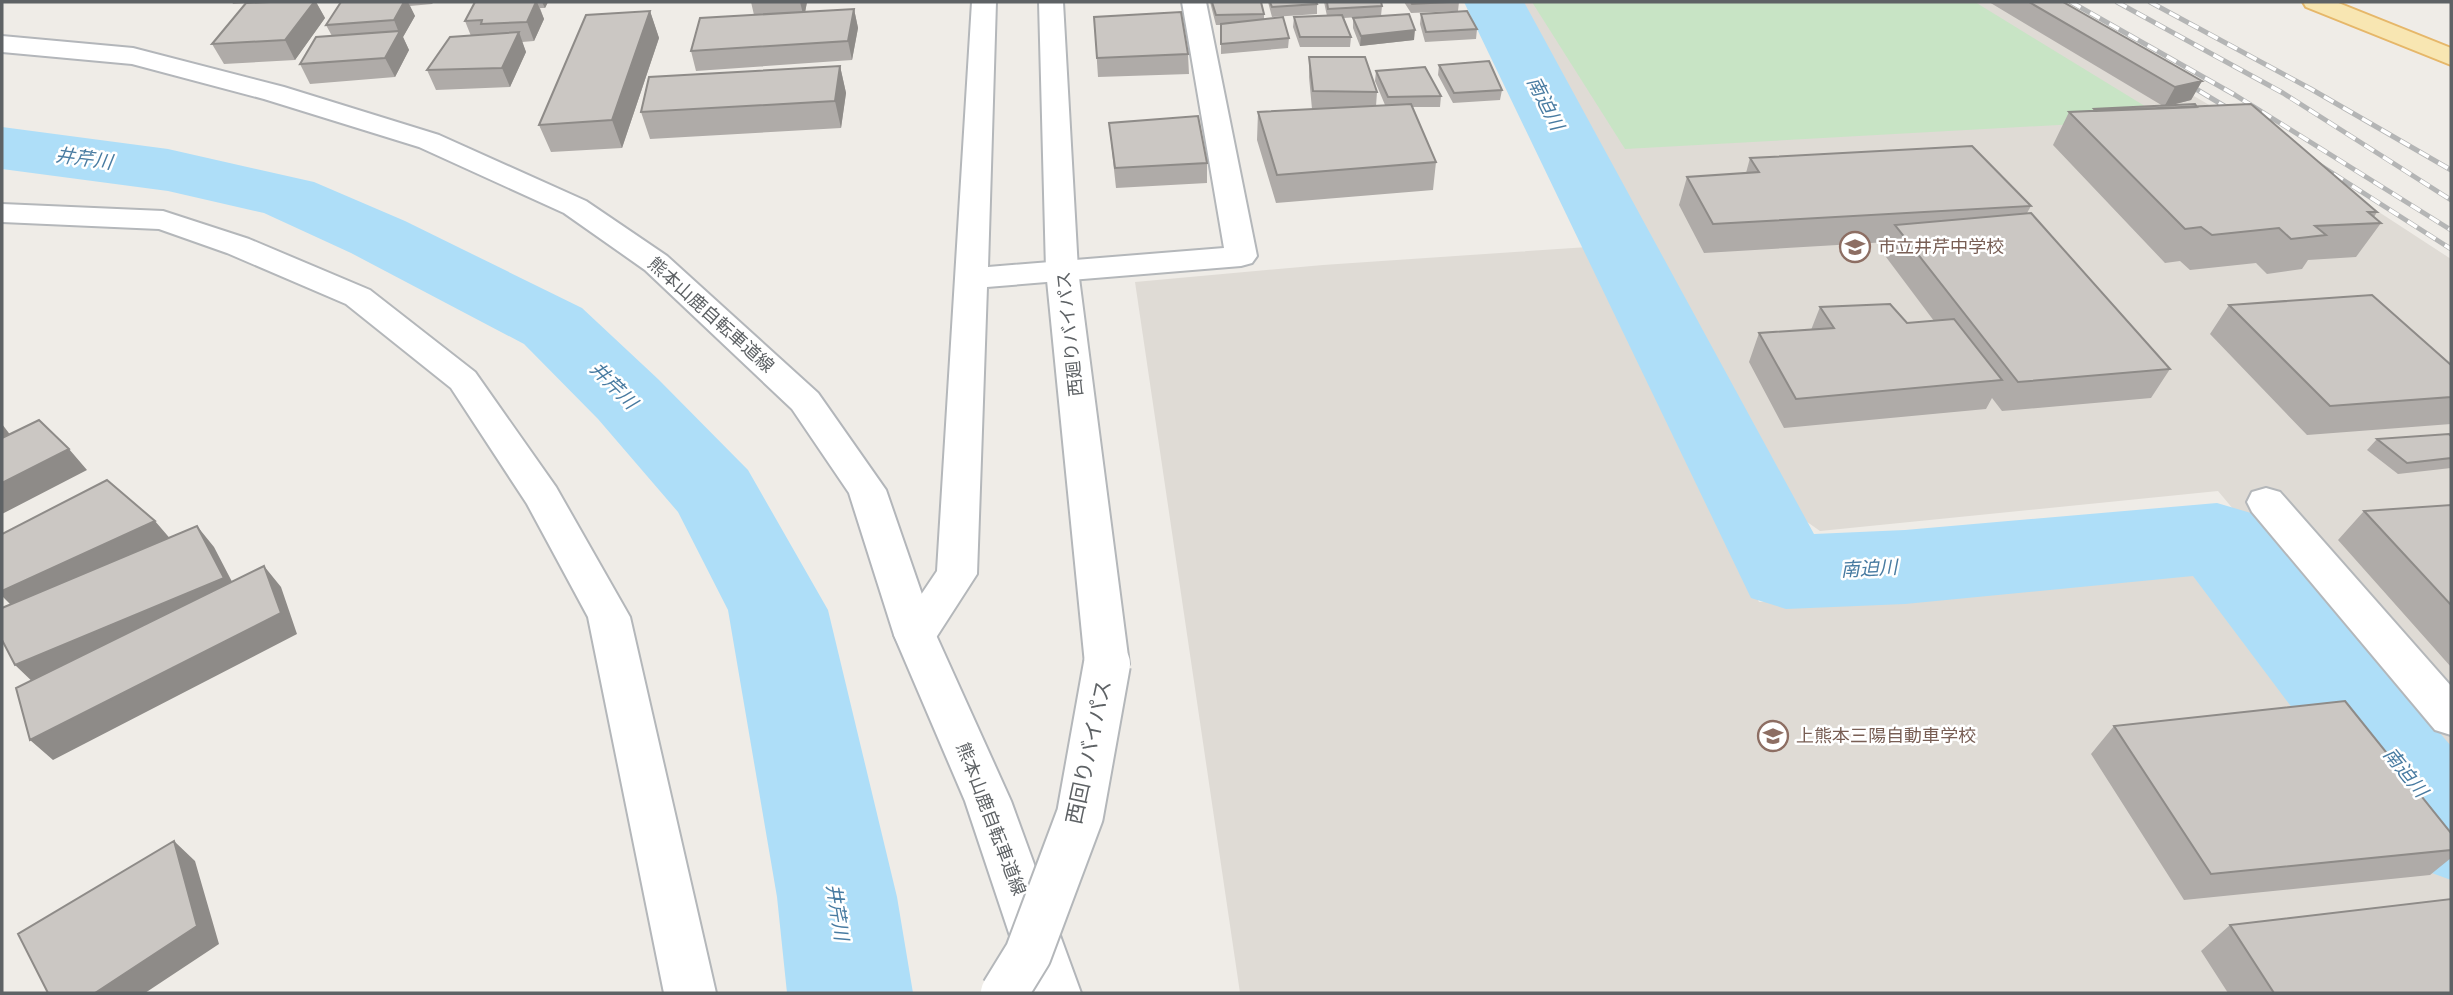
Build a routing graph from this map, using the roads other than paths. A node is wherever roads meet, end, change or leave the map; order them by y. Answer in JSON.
{"nodes":[{"id":1,"x":984,"y":2,"type":"edge"},
{"id":2,"x":1051,"y":2,"type":"edge"},
{"id":3,"x":1194,"y":2,"type":"edge"},
{"id":4,"x":2315,"y":2,"type":"edge"},
{"id":5,"x":2,"y":44,"type":"edge"},
{"id":6,"x":2451,"y":57,"type":"edge"},
{"id":7,"x":2,"y":213,"type":"edge"},
{"id":8,"x":1062,"y":271,"type":"junction"},
{"id":9,"x":971,"y":278,"type":"junction"},
{"id":10,"x":2266,"y":502,"type":"dead end"},
{"id":11,"x":915,"y":635,"type":"junction"},
{"id":12,"x":1107,"y":664,"type":"joint"},
{"id":13,"x":2451,"y":717,"type":"edge"},
{"id":14,"x":690,"y":993,"type":"edge"},
{"id":15,"x":1004,"y":993,"type":"edge"},
{"id":16,"x":1055,"y":993,"type":"edge"}],
"edges":[{"from":1,"to":9,"type":"street"},
{"from":2,"to":8,"type":"street","name":"西廻りバイパス"},
{"from":3,"to":8,"type":"street"},
{"from":4,"to":6,"type":"main road"},
{"from":5,"to":11,"type":"street","name":"熊本山鹿自転車道線"},
{"from":7,"to":14,"type":"street"},
{"from":8,"to":9,"type":"street"},
{"from":8,"to":12,"type":"street","name":"西廻りバイパス"},
{"from":9,"to":11,"type":"street"},
{"from":10,"to":13,"type":"street"},
{"from":11,"to":16,"type":"street","name":"熊本山鹿自転車道線"},
{"from":12,"to":15,"type":"street","name":"西回りバイパス","bridge":true}]}
